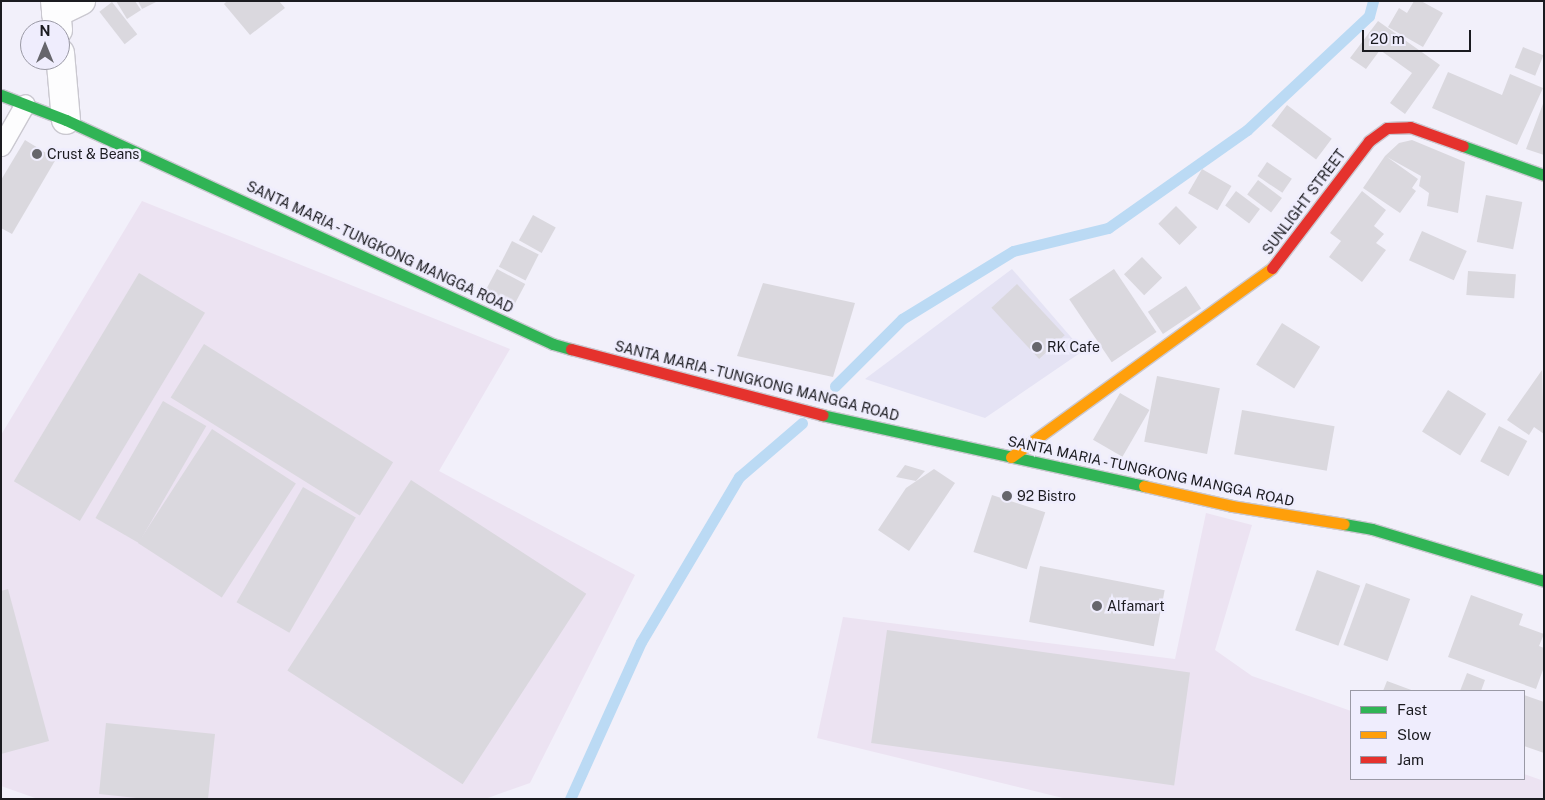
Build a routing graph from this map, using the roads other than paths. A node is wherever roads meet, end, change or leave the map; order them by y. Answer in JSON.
{"nodes":[{"id":1,"x":81,"y":1,"type":"edge"},
{"id":2,"x":56,"y":15,"type":"edge"},
{"id":3,"x":62,"y":70,"type":"edge"},
{"id":4,"x":1,"y":95,"type":"edge"},
{"id":5,"x":25,"y":104,"type":"junction"},
{"id":6,"x":66,"y":120,"type":"junction"},
{"id":7,"x":1,"y":146,"type":"edge"},
{"id":8,"x":1544,"y":175,"type":"edge"},
{"id":9,"x":1011,"y":457,"type":"junction"},
{"id":10,"x":1544,"y":581,"type":"edge"}],
"edges":[{"from":1,"to":2,"type":"street"},
{"from":3,"to":6,"type":"street"},
{"from":4,"to":5,"type":"main road","name":"SANTA MARIA - TUNGKONG MANGGA ROAD"},
{"from":5,"to":6,"type":"main road","name":"SANTA MARIA - TUNGKONG MANGGA ROAD"},
{"from":5,"to":7,"type":"lane"},
{"from":6,"to":9,"type":"main road","name":"SANTA MARIA - TUNGKONG MANGGA ROAD"},
{"from":8,"to":9,"type":"main road","name":"SUNLIGHT STREET"},
{"from":9,"to":10,"type":"main road","name":"SANTA MARIA - TUNGKONG MANGGA ROAD"}]}
